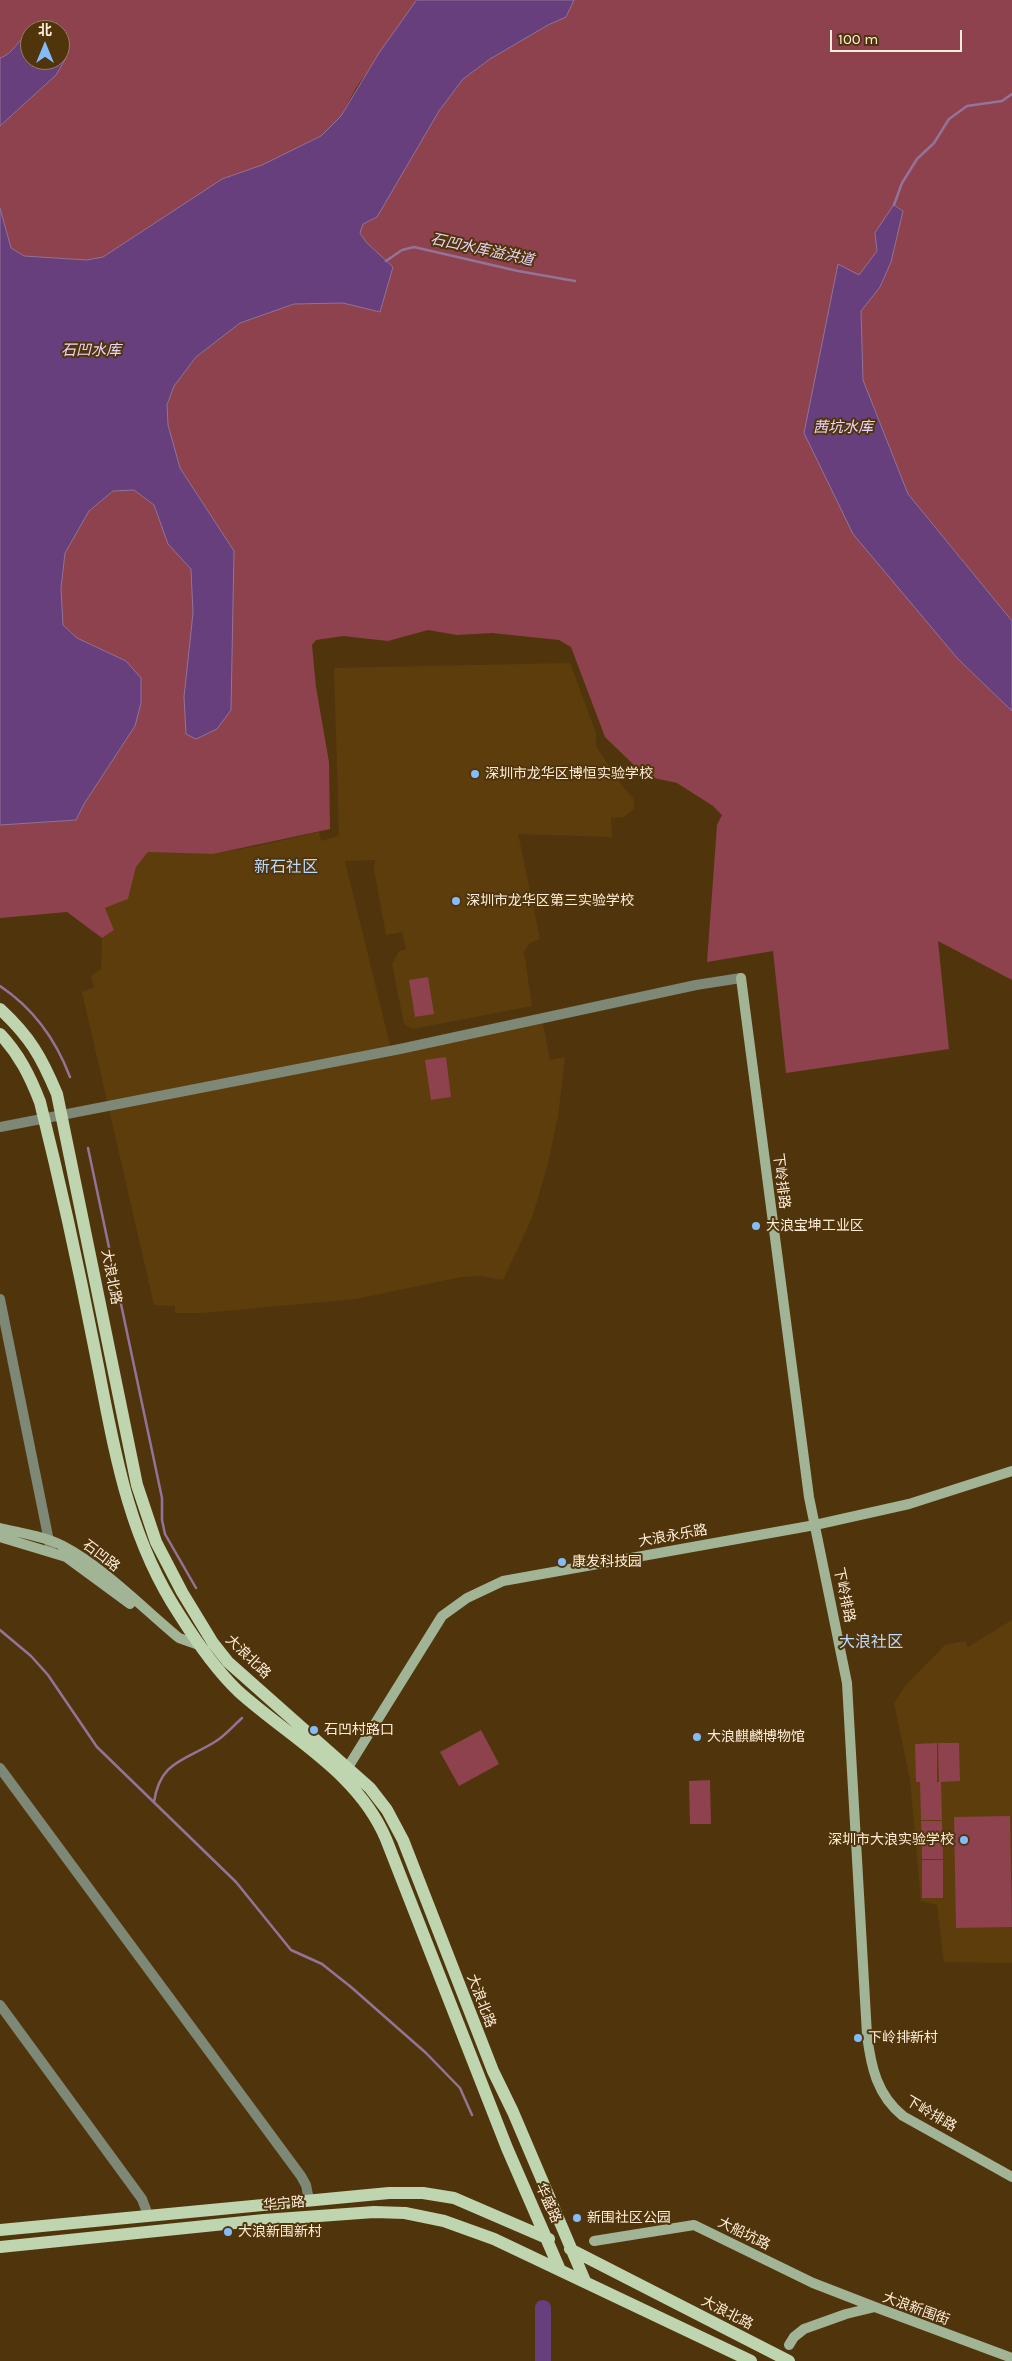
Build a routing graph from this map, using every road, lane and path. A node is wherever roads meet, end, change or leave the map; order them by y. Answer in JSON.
{"nodes":[{"id":1,"x":0,"y":1009,"type":"edge"},
{"id":2,"x":0,"y":1034,"type":"edge"},
{"id":3,"x":62,"y":1115,"type":"junction"},
{"id":4,"x":44,"y":1119,"type":"junction"},
{"id":5,"x":0,"y":1127,"type":"edge"},
{"id":6,"x":0,"y":1299,"type":"edge"},
{"id":7,"x":1012,"y":1472,"type":"edge"},
{"id":8,"x":815,"y":1525,"type":"junction"},
{"id":9,"x":0,"y":1528,"type":"edge"},
{"id":10,"x":0,"y":1537,"type":"edge"},
{"id":11,"x":50,"y":1546,"type":"junction"},
{"id":12,"x":196,"y":1641,"type":"junction"},
{"id":13,"x":0,"y":1768,"type":"edge"},
{"id":14,"x":344,"y":1773,"type":"junction"},
{"id":15,"x":0,"y":2005,"type":"edge"},
{"id":16,"x":507,"y":2148,"type":"joint"},
{"id":17,"x":1012,"y":2177,"type":"edge"},
{"id":18,"x":308,"y":2200,"type":"junction"},
{"id":19,"x":148,"y":2215,"type":"junction"},
{"id":20,"x":0,"y":2230,"type":"edge"},
{"id":21,"x":547,"y":2238,"type":"junction"},
{"id":22,"x":594,"y":2241,"type":"dead end"},
{"id":23,"x":0,"y":2247,"type":"edge"},
{"id":24,"x":571,"y":2250,"type":"junction"},
{"id":25,"x":560,"y":2270,"type":"junction"},
{"id":26,"x":584,"y":2281,"type":"junction"},
{"id":27,"x":875,"y":2307,"type":"junction"},
{"id":28,"x":789,"y":2345,"type":"dead end"},
{"id":29,"x":1012,"y":2358,"type":"edge"},
{"id":30,"x":751,"y":2361,"type":"edge"},
{"id":31,"x":789,"y":2361,"type":"edge"}],
"edges":[{"from":1,"to":3,"type":"main road","name":"大浪北路"},
{"from":2,"to":4,"type":"main road","name":"大浪北路"},
{"from":3,"to":4,"type":"street"},
{"from":3,"to":8,"type":"street","name":"下岭排路"},
{"from":3,"to":14,"type":"main road","name":"大浪北路"},
{"from":4,"to":5,"type":"street"},
{"from":4,"to":12,"type":"main road","name":"大浪北路"},
{"from":6,"to":11,"type":"street"},
{"from":7,"to":8,"type":"street","name":"大浪永乐路"},
{"from":8,"to":14,"type":"street","name":"大浪永乐路"},
{"from":8,"to":17,"type":"street","name":"下岭排路"},
{"from":9,"to":11,"type":"street","name":"石凹路"},
{"from":10,"to":11,"type":"street","name":"石凹路"},
{"from":11,"to":12,"type":"street","name":"石凹路"},
{"from":12,"to":14,"type":"main road","name":"大浪北路"},
{"from":13,"to":18,"type":"street"},
{"from":14,"to":16,"type":"main road","name":"大浪北路"},
{"from":14,"to":24,"type":"main road","name":"大浪北路"},
{"from":15,"to":19,"type":"street"},
{"from":16,"to":21,"type":"main road","name":"华盛路"},
{"from":18,"to":19,"type":"main road","name":"华宁路"},
{"from":18,"to":21,"type":"main road","name":"华宁路"},
{"from":19,"to":20,"type":"main road","name":"华宁路"},
{"from":21,"to":24,"type":"main road","name":"大浪北路"},
{"from":21,"to":25,"type":"main road","name":"华盛路"},
{"from":22,"to":27,"type":"street","name":"大船坑路"},
{"from":23,"to":25,"type":"main road","name":"华宁路"},
{"from":24,"to":26,"type":"main road"},
{"from":24,"to":31,"type":"main road","name":"大浪北路"},
{"from":25,"to":26,"type":"main road"},
{"from":26,"to":30,"type":"main road"},
{"from":27,"to":28,"type":"street","name":"大浪新围街"},
{"from":27,"to":29,"type":"street","name":"大浪新围街"}]}
